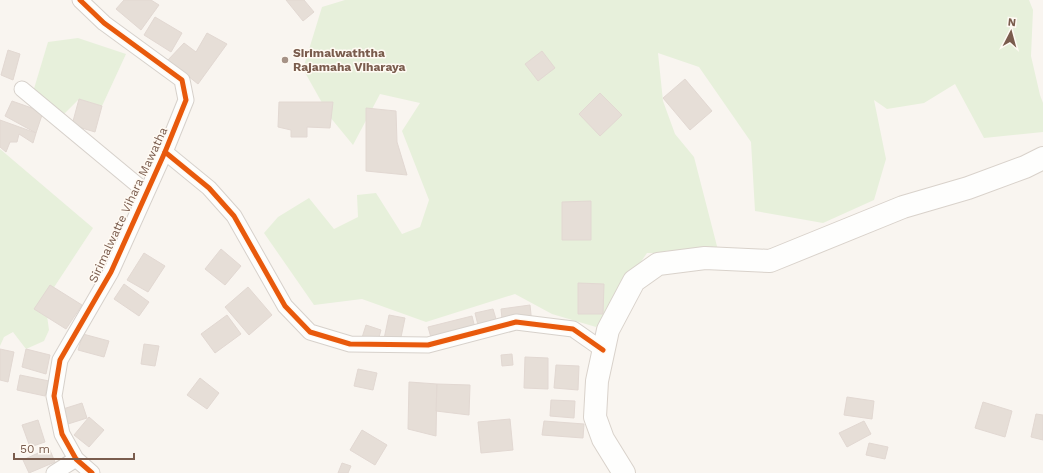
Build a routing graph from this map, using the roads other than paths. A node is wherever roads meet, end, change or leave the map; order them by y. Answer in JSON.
{"nodes":[{"id":1,"x":80,"y":0,"type":"edge"},
{"id":2,"x":22,"y":89,"type":"dead end"},
{"id":3,"x":165,"y":152,"type":"junction"},
{"id":4,"x":1043,"y":158,"type":"edge"},
{"id":5,"x":146,"y":192,"type":"junction"},
{"id":6,"x":603,"y":350,"type":"junction"},
{"id":7,"x":76,"y":459,"type":"junction"},
{"id":8,"x":54,"y":473,"type":"edge"},
{"id":9,"x":92,"y":473,"type":"edge"},
{"id":10,"x":624,"y":473,"type":"edge"}],
"edges":[{"from":1,"to":3,"type":"street","name":"Sirimalwatte Vihara Mawatha"},
{"from":2,"to":5,"type":"street"},
{"from":3,"to":5,"type":"street","name":"Sirimalwatte Vihara Mawatha"},
{"from":3,"to":6,"type":"street"},
{"from":4,"to":6,"type":"main road"},
{"from":5,"to":7,"type":"street","name":"Sirimalwatte Vihara Mawatha"},
{"from":6,"to":10,"type":"main road"},
{"from":7,"to":8,"type":"street"},
{"from":7,"to":9,"type":"street","name":"Sirimalwatte Vihara Mawatha"}]}
